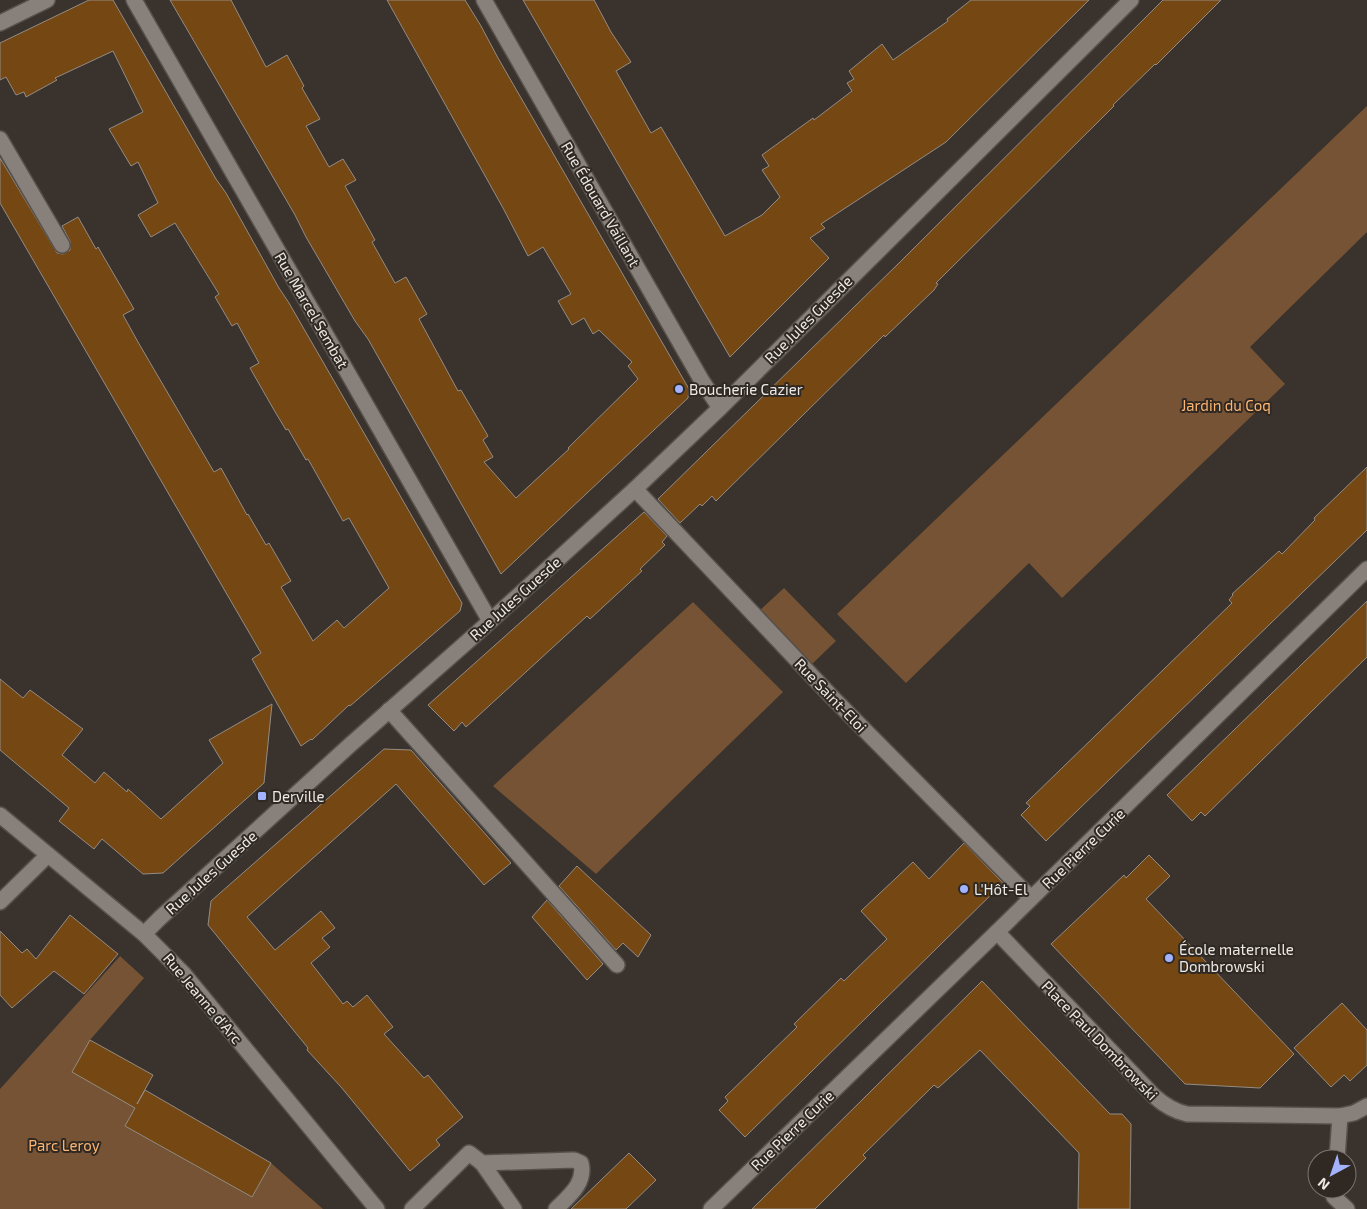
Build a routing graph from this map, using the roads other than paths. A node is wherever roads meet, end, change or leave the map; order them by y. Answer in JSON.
{"nodes":[{"id":1,"x":47,"y":0,"type":"edge"},
{"id":2,"x":134,"y":0,"type":"edge"},
{"id":3,"x":484,"y":0,"type":"edge"},
{"id":4,"x":1131,"y":0,"type":"edge"},
{"id":5,"x":31,"y":3,"type":"edge"},
{"id":6,"x":0,"y":23,"type":"edge"},
{"id":7,"x":0,"y":139,"type":"edge"},
{"id":8,"x":62,"y":245,"type":"dead end"},
{"id":9,"x":720,"y":408,"type":"junction"},
{"id":10,"x":635,"y":489,"type":"junction"},
{"id":11,"x":1367,"y":568,"type":"edge"},
{"id":12,"x":490,"y":621,"type":"junction"},
{"id":13,"x":389,"y":710,"type":"junction"},
{"id":14,"x":0,"y":815,"type":"edge"},
{"id":15,"x":48,"y":855,"type":"junction"},
{"id":16,"x":1031,"y":898,"type":"junction"},
{"id":17,"x":0,"y":902,"type":"edge"},
{"id":18,"x":997,"y":932,"type":"junction"},
{"id":19,"x":144,"y":934,"type":"junction"},
{"id":20,"x":616,"y":965,"type":"dead end"},
{"id":21,"x":1367,"y":1106,"type":"edge"},
{"id":22,"x":1340,"y":1116,"type":"junction"},
{"id":23,"x":1338,"y":1149,"type":"edge"},
{"id":24,"x":482,"y":1163,"type":"junction"},
{"id":25,"x":1336,"y":1199,"type":"edge"},
{"id":26,"x":377,"y":1209,"type":"edge"},
{"id":27,"x":412,"y":1209,"type":"edge"},
{"id":28,"x":514,"y":1209,"type":"edge"},
{"id":29,"x":556,"y":1209,"type":"edge"},
{"id":30,"x":711,"y":1209,"type":"edge"},
{"id":31,"x":1347,"y":1209,"type":"edge"}],
"edges":[{"from":1,"to":5,"type":"street"},
{"from":2,"to":12,"type":"street","name":"Rue Marcel Sembat"},
{"from":3,"to":9,"type":"street","name":"Rue Édouard Vaillant"},
{"from":4,"to":9,"type":"street","name":"Rue Jules Guesde"},
{"from":5,"to":6,"type":"street"},
{"from":7,"to":8,"type":"street"},
{"from":9,"to":10,"type":"street","name":"Rue Jules Guesde"},
{"from":10,"to":12,"type":"street","name":"Rue Jules Guesde"},
{"from":10,"to":16,"type":"street","name":"Rue Saint-Eloi"},
{"from":11,"to":16,"type":"street","name":"Rue Pierre Curie"},
{"from":12,"to":13,"type":"street","name":"Rue Jules Guesde"},
{"from":13,"to":19,"type":"street","name":"Rue Jules Guesde"},
{"from":13,"to":20,"type":"street"},
{"from":14,"to":15,"type":"street","name":"Rue Jeanne d'Arc"},
{"from":15,"to":17,"type":"street"},
{"from":15,"to":19,"type":"street","name":"Rue Jeanne d'Arc"},
{"from":16,"to":18,"type":"street","name":"Rue Pierre Curie"},
{"from":18,"to":22,"type":"street","name":"Place Paul Dombrowski"},
{"from":18,"to":30,"type":"street","name":"Rue Pierre Curie"},
{"from":19,"to":26,"type":"street","name":"Rue Jeanne d'Arc"},
{"from":21,"to":22,"type":"street","name":"Place Paul Dombrowski"},
{"from":22,"to":23,"type":"street"},
{"from":24,"to":27,"type":"street"},
{"from":24,"to":28,"type":"street"},
{"from":24,"to":29,"type":"street"},
{"from":25,"to":31,"type":"street"}]}
